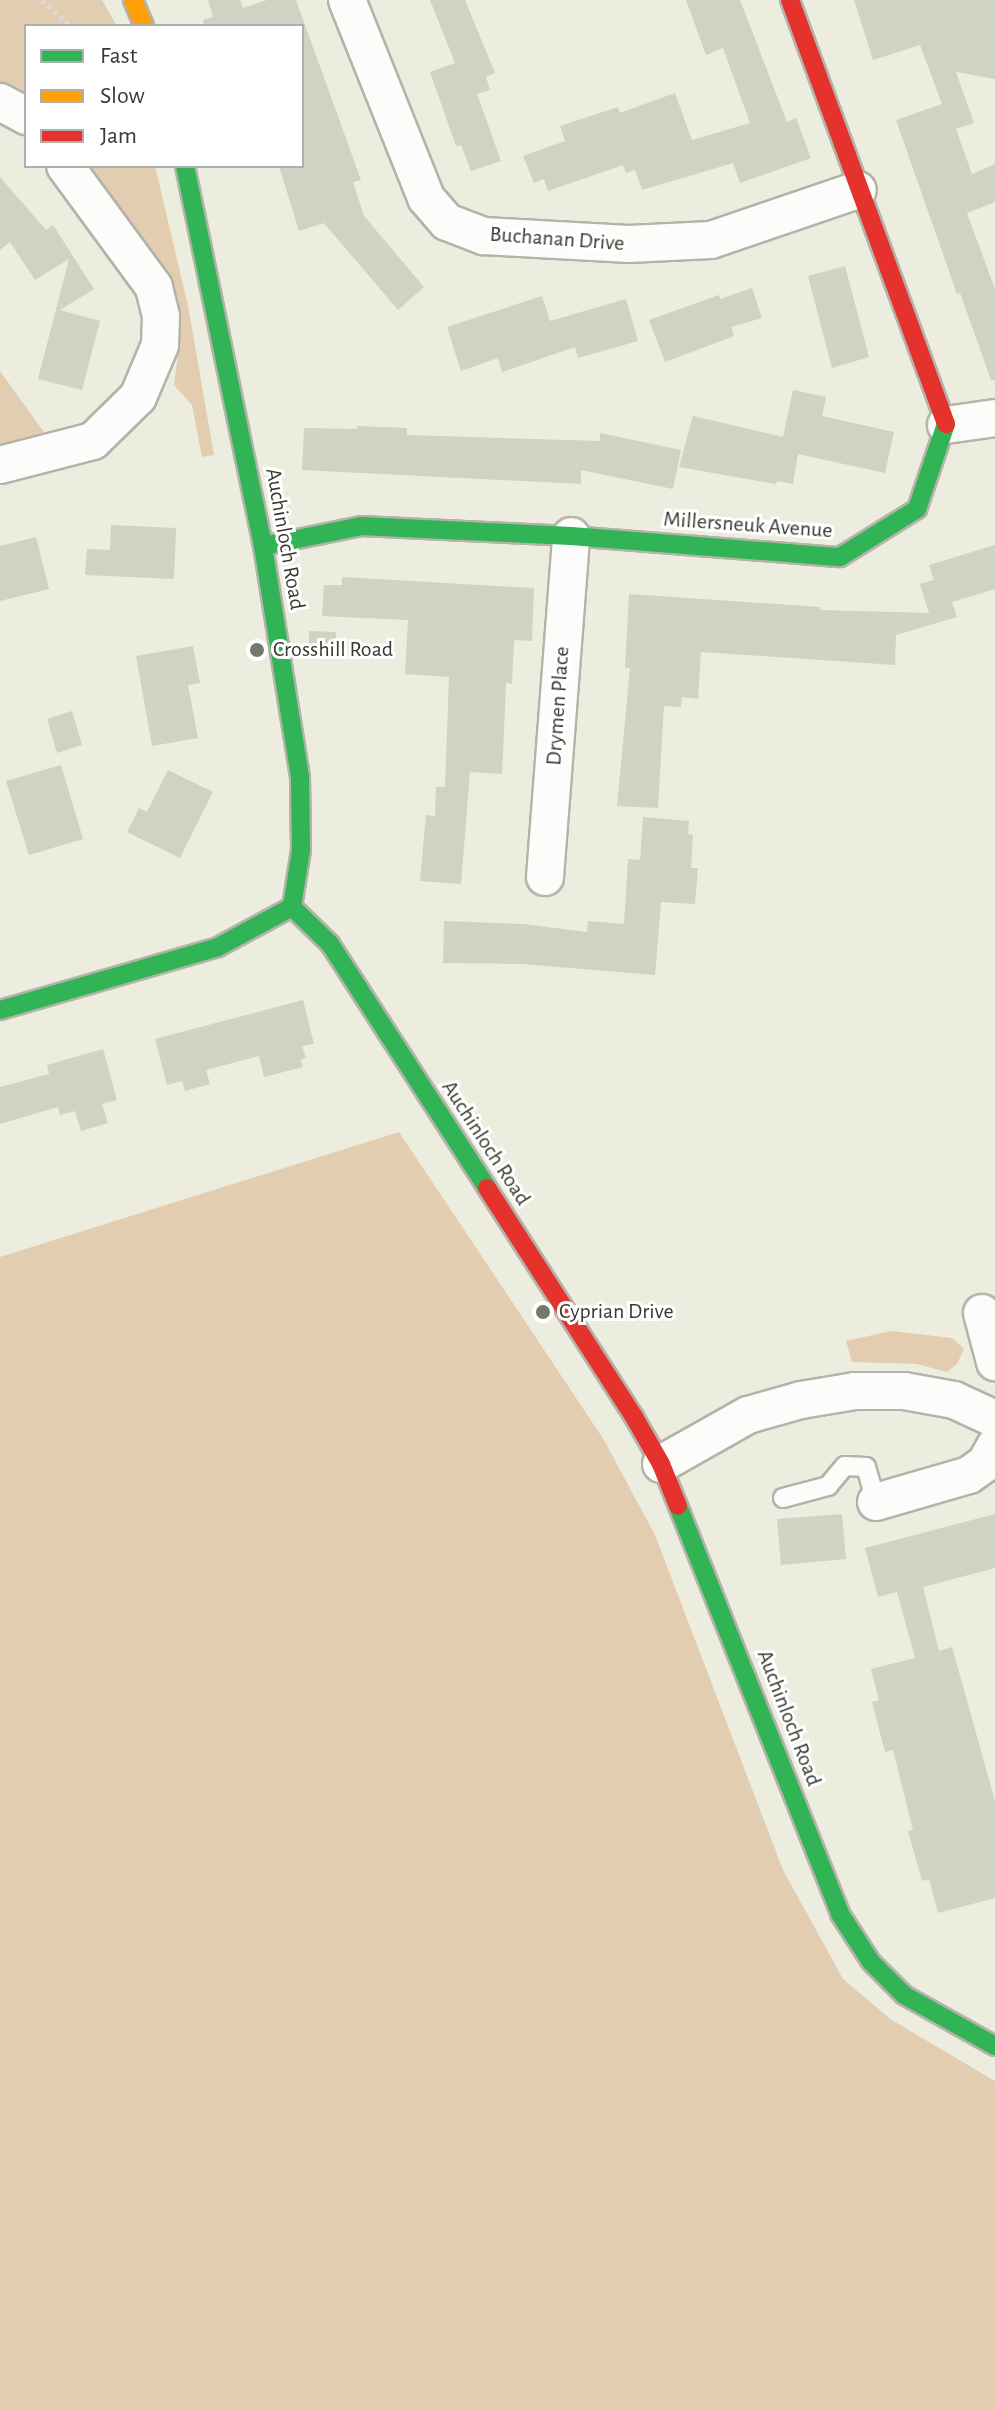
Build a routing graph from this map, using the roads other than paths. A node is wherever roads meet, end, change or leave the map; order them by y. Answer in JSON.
{"nodes":[{"id":1,"x":133,"y":0,"type":"edge"},
{"id":2,"x":347,"y":0,"type":"edge"},
{"id":3,"x":790,"y":0,"type":"edge"},
{"id":4,"x":143,"y":24,"type":"edge"},
{"id":5,"x":0,"y":102,"type":"edge"},
{"id":6,"x":24,"y":115,"type":"edge"},
{"id":7,"x":66,"y":168,"type":"edge"},
{"id":8,"x":185,"y":168,"type":"edge"},
{"id":9,"x":858,"y":190,"type":"junction"},
{"id":10,"x":995,"y":418,"type":"edge"},
{"id":11,"x":946,"y":425,"type":"junction"},
{"id":12,"x":0,"y":465,"type":"edge"},
{"id":13,"x":571,"y":536,"type":"junction"},
{"id":14,"x":263,"y":546,"type":"junction"},
{"id":15,"x":545,"y":877,"type":"dead end"},
{"id":16,"x":292,"y":907,"type":"junction"},
{"id":17,"x":0,"y":1010,"type":"edge"},
{"id":18,"x":982,"y":1313,"type":"dead end"},
{"id":19,"x":995,"y":1362,"type":"edge"},
{"id":20,"x":995,"y":1419,"type":"edge"},
{"id":21,"x":995,"y":1446,"type":"edge"},
{"id":22,"x":661,"y":1464,"type":"junction"},
{"id":23,"x":783,"y":1498,"type":"dead end"},
{"id":24,"x":876,"y":1502,"type":"joint"},
{"id":25,"x":995,"y":2046,"type":"edge"}],
"edges":[{"from":1,"to":4,"type":"main road"},
{"from":2,"to":9,"type":"street","name":"Buchanan Drive"},
{"from":3,"to":9,"type":"main road"},
{"from":5,"to":6,"type":"street"},
{"from":7,"to":12,"type":"street"},
{"from":8,"to":14,"type":"main road","name":"Auchinloch Road"},
{"from":9,"to":11,"type":"main road"},
{"from":10,"to":11,"type":"street"},
{"from":11,"to":13,"type":"main road","name":"Millersneuk Avenue"},
{"from":13,"to":14,"type":"main road","name":"Millersneuk Avenue"},
{"from":13,"to":15,"type":"street","name":"Drymen Place"},
{"from":14,"to":16,"type":"main road","name":"Auchinloch Road"},
{"from":16,"to":17,"type":"main road"},
{"from":16,"to":22,"type":"main road","name":"Auchinloch Road"},
{"from":18,"to":19,"type":"street"},
{"from":20,"to":22,"type":"street"},
{"from":21,"to":24,"type":"street"},
{"from":22,"to":25,"type":"main road","name":"Auchinloch Road"},
{"from":23,"to":24,"type":"lane"}]}
